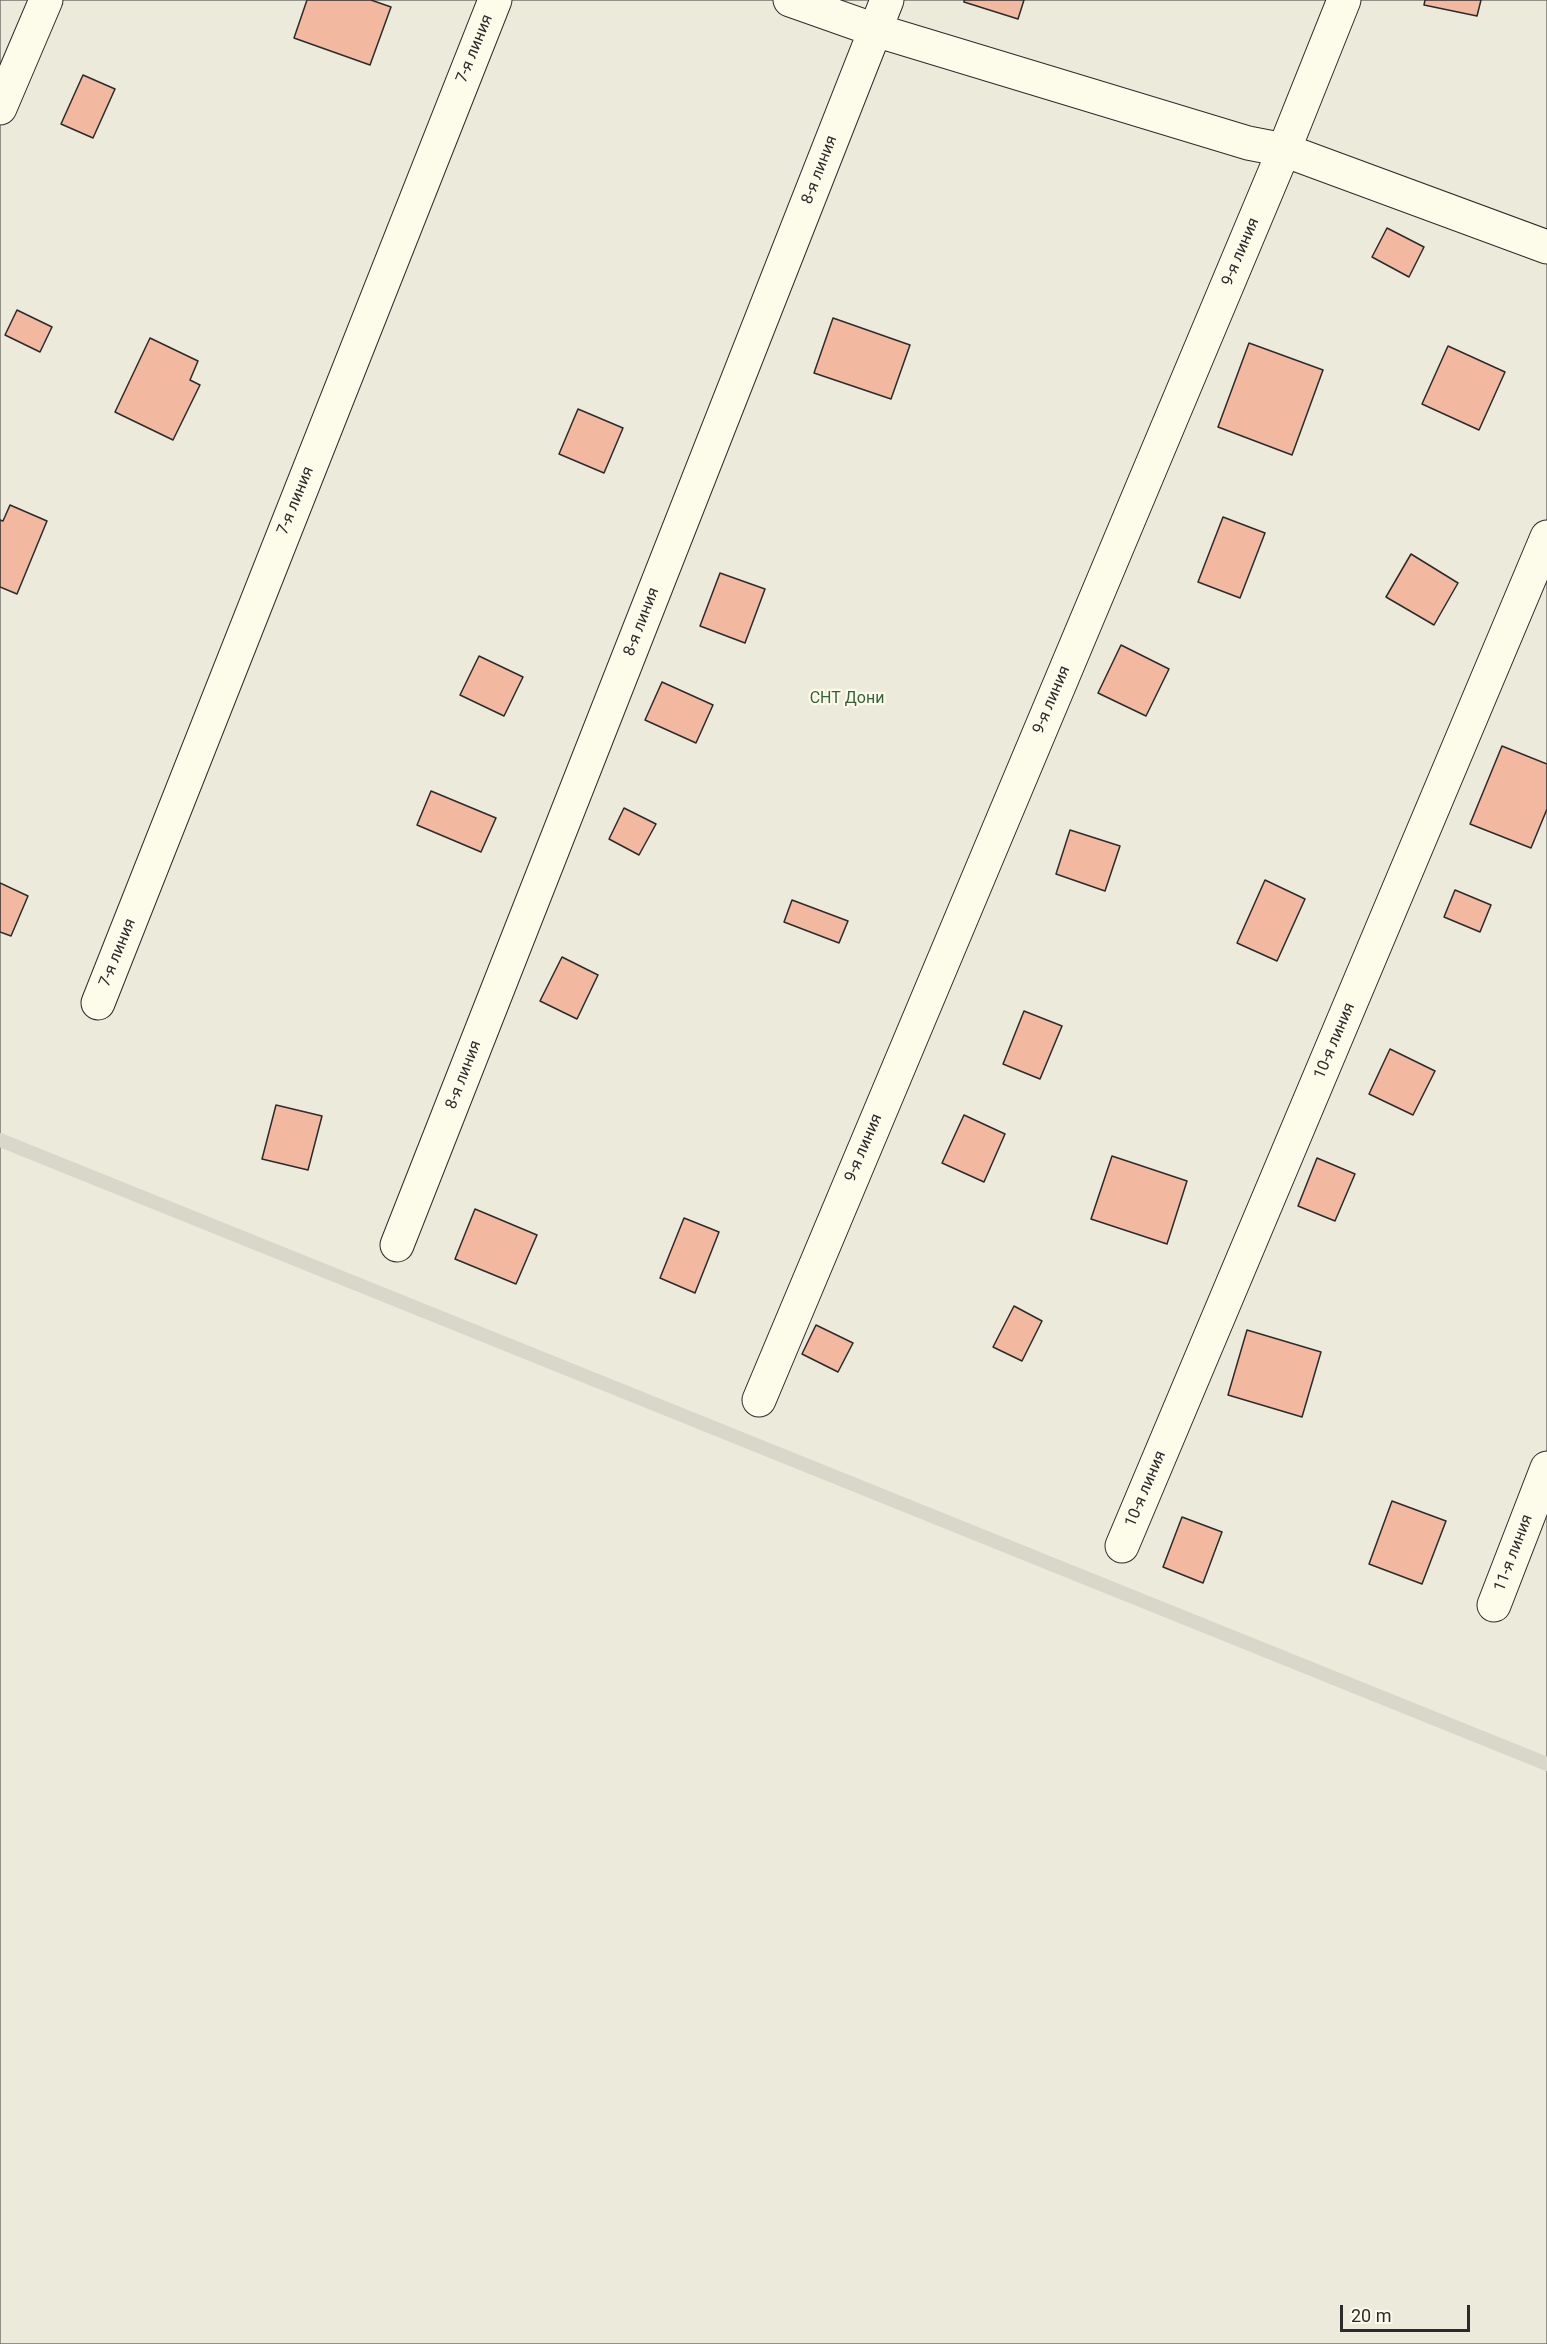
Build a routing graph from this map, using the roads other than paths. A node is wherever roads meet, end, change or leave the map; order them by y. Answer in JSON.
{"nodes":[{"id":1,"x":46,"y":0,"type":"edge"},
{"id":2,"x":495,"y":0,"type":"edge"},
{"id":3,"x":790,"y":0,"type":"edge"},
{"id":4,"x":887,"y":0,"type":"edge"},
{"id":5,"x":1344,"y":0,"type":"edge"},
{"id":6,"x":875,"y":30,"type":"junction"},
{"id":7,"x":0,"y":108,"type":"edge"},
{"id":8,"x":1284,"y":150,"type":"junction"},
{"id":9,"x":1547,"y":247,"type":"edge"},
{"id":10,"x":1547,"y":537,"type":"edge"},
{"id":11,"x":98,"y":1002,"type":"dead end"},
{"id":12,"x":397,"y":1245,"type":"dead end"},
{"id":13,"x":759,"y":1400,"type":"dead end"},
{"id":14,"x":1547,"y":1468,"type":"edge"},
{"id":15,"x":1122,"y":1546,"type":"dead end"},
{"id":16,"x":1494,"y":1605,"type":"dead end"}],
"edges":[{"from":1,"to":7,"type":"lane"},
{"from":2,"to":11,"type":"lane","name":"7-я линия"},
{"from":3,"to":6,"type":"lane"},
{"from":4,"to":6,"type":"lane","name":"8-я линия"},
{"from":5,"to":8,"type":"lane","name":"9-я линия"},
{"from":6,"to":8,"type":"lane"},
{"from":6,"to":12,"type":"lane","name":"8-я линия"},
{"from":8,"to":9,"type":"lane"},
{"from":8,"to":13,"type":"lane","name":"9-я линия"},
{"from":10,"to":15,"type":"lane","name":"10-я линия"},
{"from":14,"to":16,"type":"lane","name":"11-я линия"}]}
